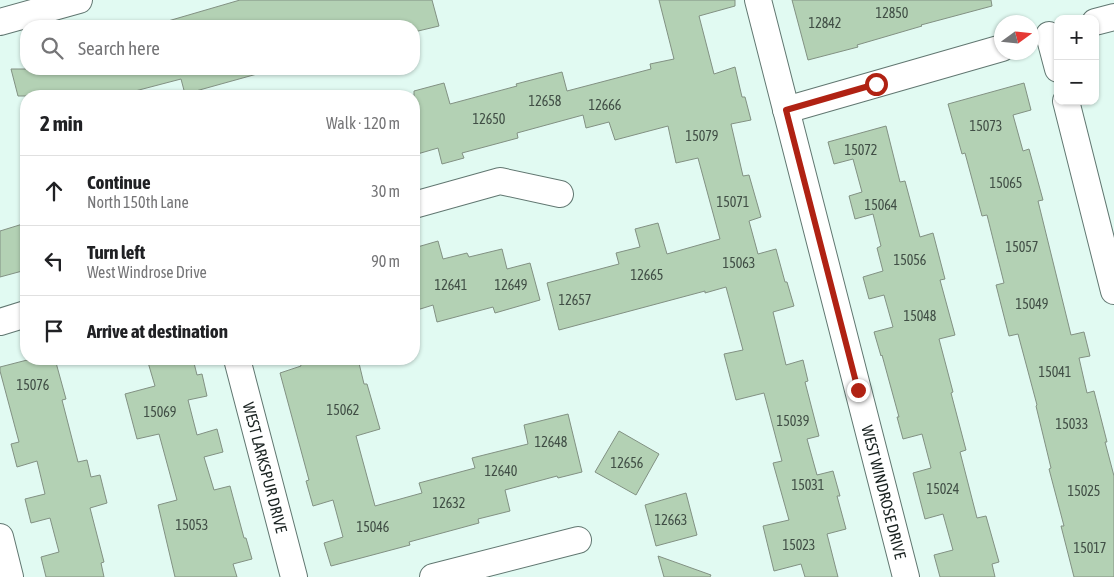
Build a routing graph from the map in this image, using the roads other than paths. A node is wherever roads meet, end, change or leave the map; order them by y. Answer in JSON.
{"nodes":[{"id":1,"x":79,"y":0,"type":"edge"},
{"id":2,"x":758,"y":0,"type":"edge"},
{"id":3,"x":1114,"y":17,"type":"edge"},
{"id":4,"x":1099,"y":21,"type":"edge"},
{"id":5,"x":0,"y":22,"type":"edge"},
{"id":6,"x":1046,"y":36,"type":"edge"},
{"id":7,"x":994,"y":50,"type":"edge"},
{"id":8,"x":1055,"y":60,"type":"edge"},
{"id":9,"x":1067,"y":105,"type":"edge"},
{"id":10,"x":786,"y":110,"type":"junction"},
{"id":11,"x":560,"y":194,"type":"dead end"},
{"id":12,"x":420,"y":203,"type":"edge"},
{"id":13,"x":1114,"y":291,"type":"edge"},
{"id":14,"x":20,"y":316,"type":"edge"},
{"id":15,"x":0,"y":322,"type":"edge"},
{"id":16,"x":239,"y":365,"type":"edge"},
{"id":17,"x":0,"y":537,"type":"edge"},
{"id":18,"x":578,"y":540,"type":"dead end"},
{"id":19,"x":10,"y":577,"type":"edge"},
{"id":20,"x":294,"y":577,"type":"edge"},
{"id":21,"x":433,"y":577,"type":"edge"},
{"id":22,"x":906,"y":577,"type":"edge"}],
"edges":[{"from":1,"to":5,"type":"street"},
{"from":2,"to":10,"type":"street","name":"WEST WINDROSE DRIVE"},
{"from":3,"to":4,"type":"street"},
{"from":6,"to":8,"type":"street"},
{"from":7,"to":10,"type":"street"},
{"from":9,"to":13,"type":"street"},
{"from":10,"to":22,"type":"street","name":"WEST WINDROSE DRIVE"},
{"from":11,"to":12,"type":"street"},
{"from":14,"to":15,"type":"street"},
{"from":16,"to":20,"type":"street","name":"WEST LARKSPUR DRIVE"},
{"from":17,"to":19,"type":"street"},
{"from":18,"to":21,"type":"street"}]}
